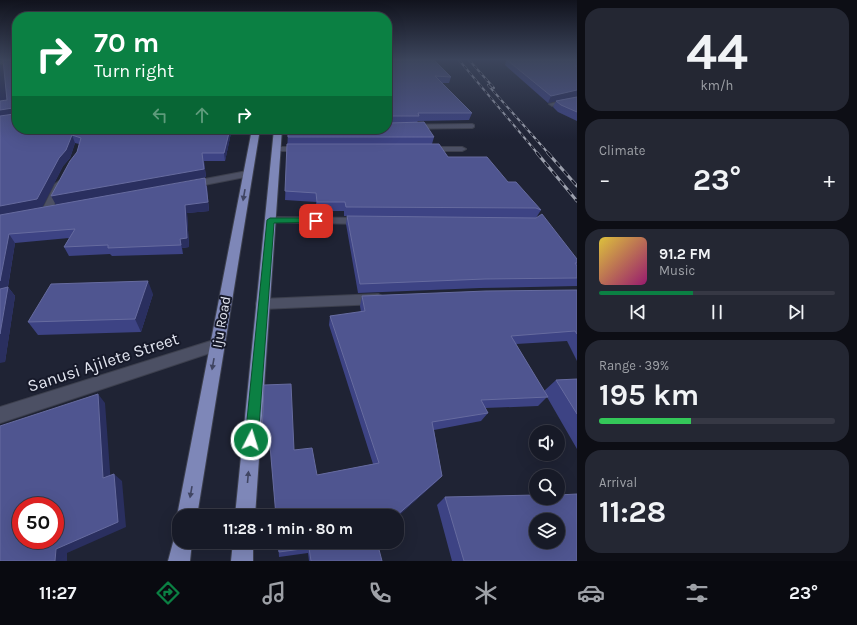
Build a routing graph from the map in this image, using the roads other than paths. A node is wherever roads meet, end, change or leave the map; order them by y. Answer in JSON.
{"nodes":[{"id":1,"x":577,"y":99,"type":"edge"},
{"id":2,"x":552,"y":104,"type":"edge"},
{"id":3,"x":472,"y":126,"type":"edge"},
{"id":4,"x":392,"y":127,"type":"edge"},
{"id":5,"x":255,"y":134,"type":"edge"},
{"id":6,"x":278,"y":134,"type":"edge"},
{"id":7,"x":276,"y":149,"type":"junction"},
{"id":8,"x":312,"y":149,"type":"edge"},
{"id":9,"x":415,"y":149,"type":"edge"},
{"id":10,"x":462,"y":149,"type":"dead end"},
{"id":11,"x":65,"y":173,"type":"edge"},
{"id":12,"x":247,"y":174,"type":"junction"},
{"id":13,"x":177,"y":187,"type":"edge"},
{"id":14,"x":61,"y":209,"type":"edge"},
{"id":15,"x":270,"y":220,"type":"junction"},
{"id":16,"x":373,"y":221,"type":"edge"},
{"id":17,"x":394,"y":298,"type":"edge"},
{"id":18,"x":262,"y":304,"type":"junction"},
{"id":19,"x":217,"y":345,"type":"junction"},
{"id":20,"x":0,"y":415,"type":"edge"},
{"id":21,"x":188,"y":509,"type":"edge"},
{"id":22,"x":246,"y":509,"type":"edge"},
{"id":23,"x":181,"y":549,"type":"edge"},
{"id":24,"x":243,"y":549,"type":"edge"},
{"id":25,"x":179,"y":561,"type":"edge"},
{"id":26,"x":242,"y":561,"type":"edge"}],
"edges":[{"from":1,"to":2,"type":"street"},
{"from":3,"to":4,"type":"street"},
{"from":5,"to":12,"type":"main road","name":"Iju Road"},
{"from":6,"to":7,"type":"main road"},
{"from":7,"to":8,"type":"street"},
{"from":7,"to":15,"type":"main road"},
{"from":9,"to":10,"type":"street"},
{"from":11,"to":14,"type":"street"},
{"from":12,"to":13,"type":"street"},
{"from":12,"to":19,"type":"main road","name":"Iju Road","one_way":true},
{"from":15,"to":16,"type":"street"},
{"from":15,"to":18,"type":"main road"},
{"from":17,"to":18,"type":"street"},
{"from":22,"to":18,"type":"main road","one_way":true},
{"from":19,"to":20,"type":"street","name":"Sanusi Ajilete Street"},
{"from":19,"to":21,"type":"main road","name":"Iju Road","one_way":true},
{"from":23,"to":25,"type":"main road"},
{"from":24,"to":26,"type":"main road"}]}
